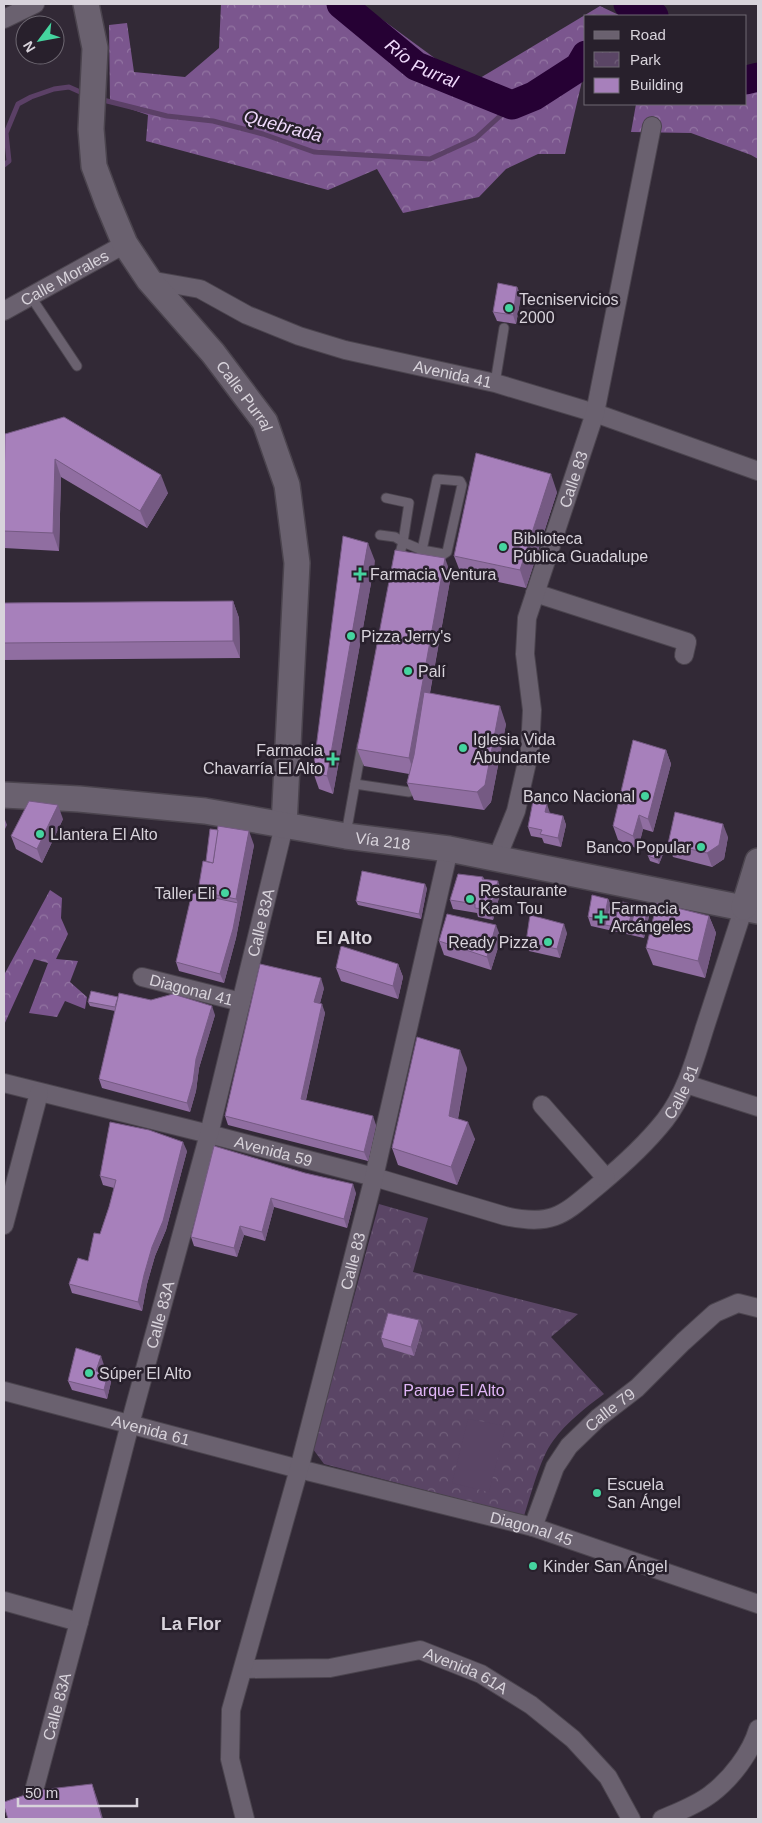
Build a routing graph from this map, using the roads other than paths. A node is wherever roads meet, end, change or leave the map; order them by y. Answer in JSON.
{"nodes":[{"id":1,"x":35,"y":4,"type":"edge"},
{"id":2,"x":86,"y":4,"type":"edge"},
{"id":3,"x":4,"y":19,"type":"edge"},
{"id":4,"x":652,"y":126,"type":"dead end"},
{"id":5,"x":125,"y":244,"type":"junction"},
{"id":6,"x":149,"y":280,"type":"junction"},
{"id":7,"x":31,"y":296,"type":"junction"},
{"id":8,"x":4,"y":311,"type":"edge"},
{"id":9,"x":504,"y":328,"type":"dead end"},
{"id":10,"x":77,"y":366,"type":"dead end"},
{"id":11,"x":495,"y":383,"type":"junction"},
{"id":12,"x":595,"y":413,"type":"junction"},
{"id":13,"x":758,"y":471,"type":"edge"},
{"id":14,"x":386,"y":498,"type":"dead end"},
{"id":15,"x":380,"y":535,"type":"dead end"},
{"id":16,"x":403,"y":542,"type":"junction"},
{"id":17,"x":422,"y":550,"type":"junction"},
{"id":18,"x":395,"y":571,"type":"edge"},
{"id":19,"x":535,"y":593,"type":"junction"},
{"id":20,"x":684,"y":655,"type":"dead end"},
{"id":21,"x":364,"y":736,"type":"edge"},
{"id":22,"x":355,"y":784,"type":"junction"},
{"id":23,"x":409,"y":792,"type":"edge"},
{"id":24,"x":4,"y":795,"type":"edge"},
{"id":25,"x":284,"y":826,"type":"junction"},
{"id":26,"x":346,"y":836,"type":"junction"},
{"id":27,"x":449,"y":849,"type":"junction"},
{"id":28,"x":497,"y":858,"type":"junction"},
{"id":29,"x":758,"y":861,"type":"edge"},
{"id":30,"x":751,"y":909,"type":"edge"},
{"id":31,"x":142,"y":977,"type":"dead end"},
{"id":32,"x":241,"y":1002,"type":"junction"},
{"id":33,"x":4,"y":1083,"type":"edge"},
{"id":34,"x":686,"y":1084,"type":"junction"},
{"id":35,"x":39,"y":1093,"type":"junction"},
{"id":36,"x":542,"y":1105,"type":"dead end"},
{"id":37,"x":758,"y":1107,"type":"edge"},
{"id":38,"x":209,"y":1134,"type":"junction"},
{"id":39,"x":374,"y":1177,"type":"junction"},
{"id":40,"x":606,"y":1178,"type":"junction"},
{"id":41,"x":541,"y":1221,"type":"joint"},
{"id":42,"x":4,"y":1225,"type":"edge"},
{"id":43,"x":758,"y":1308,"type":"edge"},
{"id":44,"x":4,"y":1391,"type":"edge"},
{"id":45,"x":130,"y":1424,"type":"junction"},
{"id":46,"x":299,"y":1470,"type":"junction"},
{"id":47,"x":533,"y":1527,"type":"junction"},
{"id":48,"x":4,"y":1601,"type":"edge"},
{"id":49,"x":758,"y":1604,"type":"edge"},
{"id":50,"x":79,"y":1622,"type":"junction"},
{"id":51,"x":244,"y":1669,"type":"junction"},
{"id":52,"x":758,"y":1728,"type":"edge"},
{"id":53,"x":31,"y":1802,"type":"edge"},
{"id":54,"x":245,"y":1819,"type":"edge"},
{"id":55,"x":631,"y":1819,"type":"edge"},
{"id":56,"x":662,"y":1819,"type":"edge"}],
"edges":[{"from":1,"to":3,"type":"street"},
{"from":2,"to":5,"type":"street","name":"Calle Purral"},
{"from":4,"to":12,"type":"street","name":"Calle 83"},
{"from":5,"to":6,"type":"street","name":"Calle Purral"},
{"from":5,"to":7,"type":"street","name":"Calle Morales"},
{"from":6,"to":11,"type":"street","name":"Avenida 41"},
{"from":6,"to":25,"type":"street","name":"Calle Purral"},
{"from":7,"to":8,"type":"street","name":"Calle Morales"},
{"from":7,"to":10,"type":"lane"},
{"from":9,"to":11,"type":"lane"},
{"from":11,"to":12,"type":"street","name":"Avenida 41"},
{"from":12,"to":13,"type":"street","name":"Avenida 41"},
{"from":12,"to":19,"type":"street","name":"Calle 83"},
{"from":14,"to":16,"type":"lane"},
{"from":15,"to":16,"type":"lane"},
{"from":16,"to":17,"type":"lane"},
{"from":16,"to":18,"type":"lane"},
{"from":17,"to":17,"type":"lane"},
{"from":19,"to":20,"type":"street"},
{"from":19,"to":28,"type":"street","name":"Calle 83"},
{"from":21,"to":22,"type":"lane"},
{"from":22,"to":23,"type":"lane"},
{"from":22,"to":26,"type":"lane"},
{"from":24,"to":25,"type":"street","name":"Vía 218"},
{"from":25,"to":26,"type":"street","name":"Vía 218"},
{"from":25,"to":32,"type":"street","name":"Calle 83A"},
{"from":26,"to":27,"type":"street","name":"Vía 218"},
{"from":27,"to":28,"type":"street","name":"Vía 218"},
{"from":27,"to":39,"type":"street","name":"Calle 83"},
{"from":28,"to":30,"type":"street","name":"Vía 218"},
{"from":29,"to":30,"type":"street"},
{"from":30,"to":34,"type":"street","name":"Calle 81"},
{"from":31,"to":32,"type":"street","name":"Diagonal 41"},
{"from":32,"to":38,"type":"street","name":"Calle 83A"},
{"from":33,"to":35,"type":"street","name":"Avenida 59"},
{"from":34,"to":37,"type":"street"},
{"from":34,"to":40,"type":"street","name":"Calle 81"},
{"from":35,"to":38,"type":"street","name":"Avenida 59"},
{"from":35,"to":42,"type":"street"},
{"from":36,"to":40,"type":"street"},
{"from":38,"to":39,"type":"street","name":"Avenida 59"},
{"from":38,"to":45,"type":"street","name":"Calle 83A"},
{"from":39,"to":41,"type":"street","name":"Avenida 59"},
{"from":39,"to":46,"type":"street","name":"Calle 83"},
{"from":40,"to":41,"type":"street","name":"Calle 81"},
{"from":43,"to":47,"type":"street","name":"Calle 79"},
{"from":44,"to":45,"type":"street","name":"Avenida 61"},
{"from":45,"to":46,"type":"street","name":"Avenida 61"},
{"from":45,"to":50,"type":"street","name":"Calle 83A"},
{"from":46,"to":47,"type":"street","name":"Diagonal 45"},
{"from":46,"to":51,"type":"street","name":"Calle 83"},
{"from":47,"to":49,"type":"street","name":"Diagonal 45"},
{"from":48,"to":50,"type":"street"},
{"from":50,"to":53,"type":"street","name":"Calle 83A"},
{"from":51,"to":54,"type":"street"},
{"from":51,"to":55,"type":"street","name":"Avenida 61A"},
{"from":52,"to":56,"type":"street"}]}
